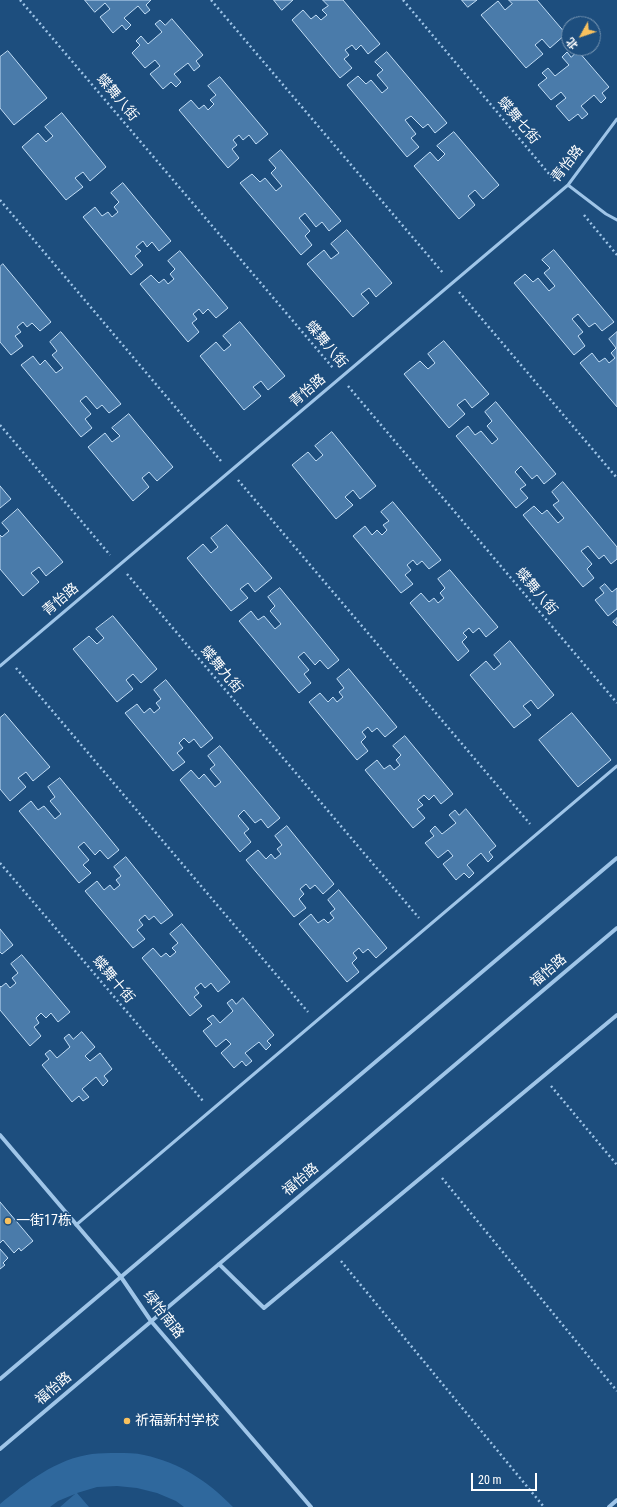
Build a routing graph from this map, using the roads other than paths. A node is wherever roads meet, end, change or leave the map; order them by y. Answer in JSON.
{"nodes":[{"id":1,"x":617,"y":119,"type":"edge"},
{"id":2,"x":568,"y":185,"type":"junction"},
{"id":3,"x":617,"y":220,"type":"edge"},
{"id":4,"x":0,"y":666,"type":"edge"},
{"id":5,"x":617,"y":766,"type":"edge"},
{"id":6,"x":617,"y":858,"type":"edge"},
{"id":7,"x":617,"y":928,"type":"edge"},
{"id":8,"x":617,"y":1015,"type":"edge"},
{"id":9,"x":0,"y":1135,"type":"edge"},
{"id":10,"x":76,"y":1225,"type":"junction"},
{"id":11,"x":219,"y":1264,"type":"junction"},
{"id":12,"x":121,"y":1277,"type":"junction"},
{"id":13,"x":152,"y":1321,"type":"junction"},
{"id":14,"x":0,"y":1379,"type":"edge"},
{"id":15,"x":0,"y":1449,"type":"edge"},
{"id":16,"x":617,"y":1500,"type":"edge"},
{"id":17,"x":311,"y":1507,"type":"edge"},
{"id":18,"x":609,"y":1507,"type":"edge"}],
"edges":[{"from":1,"to":2,"type":"lane","name":"青怡路"},
{"from":2,"to":3,"type":"lane"},
{"from":2,"to":4,"type":"lane","name":"青怡路"},
{"from":5,"to":10,"type":"lane"},
{"from":6,"to":12,"type":"street"},
{"from":7,"to":11,"type":"street","name":"福怡路"},
{"from":8,"to":11,"type":"street"},
{"from":9,"to":10,"type":"street","name":"绿怡南路"},
{"from":10,"to":12,"type":"street","name":"绿怡南路"},
{"from":11,"to":13,"type":"street","name":"福怡路"},
{"from":12,"to":13,"type":"street","name":"绿怡南路"},
{"from":12,"to":14,"type":"street"},
{"from":13,"to":15,"type":"street","name":"福怡路"},
{"from":13,"to":17,"type":"street","name":"绿怡南路"},
{"from":16,"to":18,"type":"street"}]}
